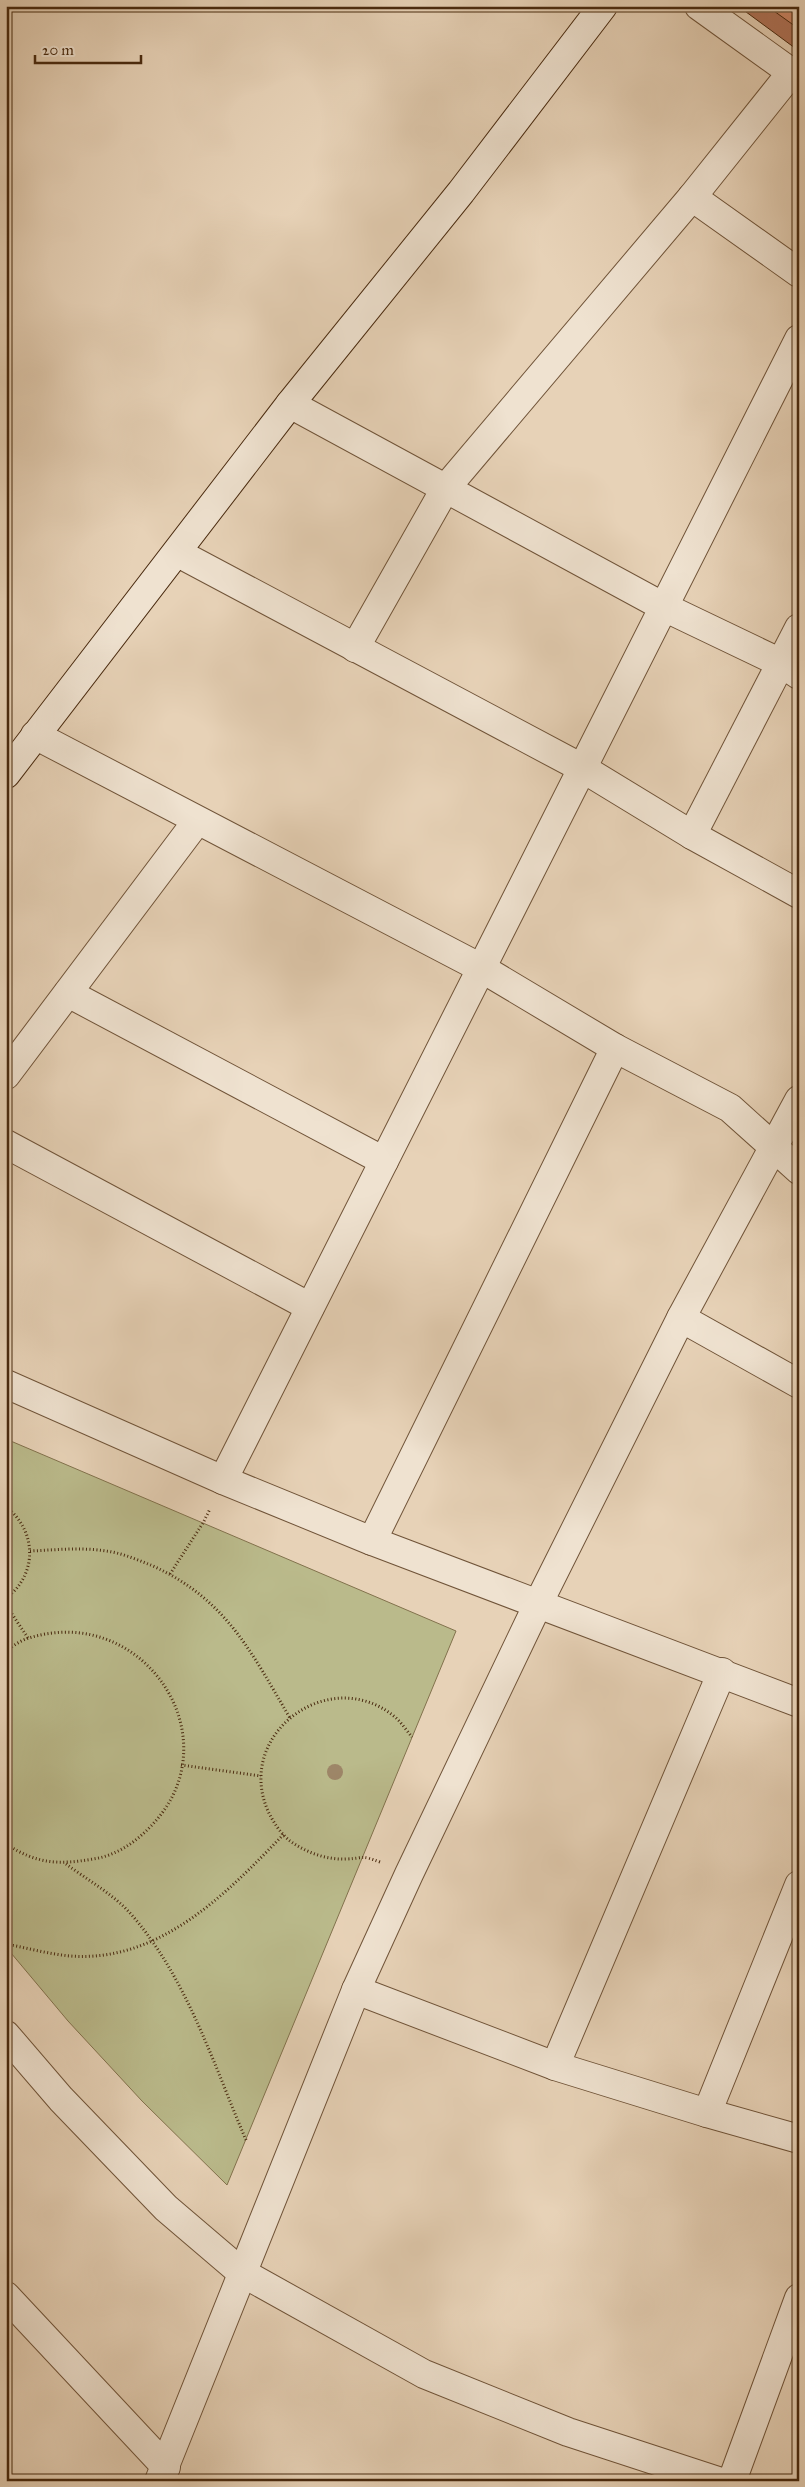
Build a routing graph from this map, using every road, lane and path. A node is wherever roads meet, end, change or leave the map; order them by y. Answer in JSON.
{"nodes":[{"id":1,"x":603,"y":6,"type":"edge"},
{"id":2,"x":699,"y":6,"type":"edge"},
{"id":3,"x":795,"y":76,"type":"edge"},
{"id":4,"x":692,"y":197,"type":"junction"},
{"id":5,"x":799,"y":273,"type":"edge"},
{"id":6,"x":799,"y":339,"type":"edge"},
{"id":7,"x":290,"y":404,"type":"junction"},
{"id":8,"x":445,"y":490,"type":"junction"},
{"id":9,"x":178,"y":553,"type":"junction"},
{"id":10,"x":664,"y":607,"type":"junction"},
{"id":11,"x":799,"y":628,"type":"edge"},
{"id":12,"x":355,"y":648,"type":"junction"},
{"id":13,"x":790,"y":669,"type":"edge"},
{"id":14,"x":35,"y":735,"type":"junction"},
{"id":15,"x":582,"y":768,"type":"junction"},
{"id":16,"x":6,"y":774,"type":"edge"},
{"id":17,"x":197,"y":821,"type":"junction"},
{"id":18,"x":692,"y":835,"type":"junction"},
{"id":19,"x":799,"y":894,"type":"edge"},
{"id":20,"x":482,"y":968,"type":"junction"},
{"id":21,"x":68,"y":993,"type":"junction"},
{"id":22,"x":615,"y":1048,"type":"junction"},
{"id":23,"x":6,"y":1075,"type":"edge"},
{"id":24,"x":799,"y":1100,"type":"edge"},
{"id":25,"x":6,"y":1144,"type":"edge"},
{"id":26,"x":774,"y":1148,"type":"junction"},
{"id":27,"x":384,"y":1161,"type":"junction"},
{"id":28,"x":799,"y":1170,"type":"edge"},
{"id":29,"x":310,"y":1307,"type":"junction"},
{"id":30,"x":681,"y":1318,"type":"junction"},
{"id":31,"x":6,"y":1384,"type":"edge"},
{"id":32,"x":799,"y":1384,"type":"edge"},
{"id":33,"x":223,"y":1480,"type":"junction"},
{"id":34,"x":6,"y":1507,"type":"edge"},
{"id":35,"x":372,"y":1541,"type":"junction"},
{"id":36,"x":30,"y":1552,"type":"junction"},
{"id":37,"x":170,"y":1574,"type":"junction"},
{"id":38,"x":6,"y":1598,"type":"edge"},
{"id":39,"x":6,"y":1605,"type":"edge"},
{"id":40,"x":537,"y":1606,"type":"junction"},
{"id":41,"x":28,"y":1638,"type":"junction"},
{"id":42,"x":6,"y":1651,"type":"edge"},
{"id":43,"x":722,"y":1672,"type":"junction"},
{"id":44,"x":799,"y":1703,"type":"edge"},
{"id":45,"x":290,"y":1718,"type":"junction"},
{"id":46,"x":412,"y":1737,"type":"dead end"},
{"id":47,"x":181,"y":1765,"type":"junction"},
{"id":48,"x":261,"y":1776,"type":"junction"},
{"id":49,"x":284,"y":1834,"type":"junction"},
{"id":50,"x":6,"y":1844,"type":"edge"},
{"id":51,"x":65,"y":1864,"type":"junction"},
{"id":52,"x":409,"y":1874,"type":"junction"},
{"id":53,"x":799,"y":1885,"type":"edge"},
{"id":54,"x":151,"y":1941,"type":"junction"},
{"id":55,"x":6,"y":1944,"type":"edge"},
{"id":56,"x":356,"y":1990,"type":"junction"},
{"id":57,"x":6,"y":2035,"type":"edge"},
{"id":58,"x":555,"y":2066,"type":"junction"},
{"id":59,"x":707,"y":2113,"type":"junction"},
{"id":60,"x":799,"y":2139,"type":"edge"},
{"id":61,"x":246,"y":2140,"type":"dead end"},
{"id":62,"x":241,"y":2272,"type":"junction"},
{"id":63,"x":6,"y":2296,"type":"edge"},
{"id":64,"x":799,"y":2298,"type":"edge"},
{"id":65,"x":162,"y":2474,"type":"edge"},
{"id":66,"x":718,"y":2481,"type":"edge"},
{"id":67,"x":732,"y":2481,"type":"edge"}],
"edges":[{"from":1,"to":7,"type":"street"},
{"from":2,"to":3,"type":"street"},
{"from":3,"to":4,"type":"street"},
{"from":4,"to":5,"type":"street"},
{"from":4,"to":8,"type":"street"},
{"from":6,"to":10,"type":"street"},
{"from":7,"to":8,"type":"street"},
{"from":7,"to":9,"type":"street"},
{"from":8,"to":10,"type":"street"},
{"from":8,"to":12,"type":"street"},
{"from":9,"to":12,"type":"street"},
{"from":9,"to":14,"type":"street"},
{"from":10,"to":13,"type":"street"},
{"from":10,"to":15,"type":"street"},
{"from":11,"to":13,"type":"street"},
{"from":12,"to":15,"type":"street"},
{"from":13,"to":18,"type":"street"},
{"from":14,"to":16,"type":"street"},
{"from":14,"to":17,"type":"street"},
{"from":15,"to":18,"type":"street"},
{"from":15,"to":20,"type":"street"},
{"from":17,"to":20,"type":"street"},
{"from":17,"to":21,"type":"street"},
{"from":18,"to":19,"type":"street"},
{"from":20,"to":22,"type":"street"},
{"from":20,"to":27,"type":"street"},
{"from":21,"to":23,"type":"street"},
{"from":21,"to":27,"type":"street"},
{"from":22,"to":26,"type":"street"},
{"from":22,"to":35,"type":"street"},
{"from":24,"to":26,"type":"street"},
{"from":25,"to":29,"type":"street"},
{"from":26,"to":28,"type":"street"},
{"from":26,"to":30,"type":"street"},
{"from":27,"to":29,"type":"street"},
{"from":29,"to":33,"type":"street"},
{"from":30,"to":32,"type":"street"},
{"from":30,"to":40,"type":"street"},
{"from":31,"to":33,"type":"street"},
{"from":33,"to":35,"type":"street"},
{"from":33,"to":37,"type":"path"},
{"from":34,"to":36,"type":"path"},
{"from":35,"to":40,"type":"street"},
{"from":36,"to":37,"type":"path"},
{"from":36,"to":38,"type":"path"},
{"from":37,"to":45,"type":"path"},
{"from":39,"to":41,"type":"path"},
{"from":40,"to":43,"type":"street"},
{"from":40,"to":52,"type":"street"},
{"from":41,"to":42,"type":"path"},
{"from":41,"to":47,"type":"path"},
{"from":43,"to":44,"type":"street"},
{"from":43,"to":58,"type":"street"},
{"from":45,"to":46,"type":"path"},
{"from":45,"to":48,"type":"path"},
{"from":47,"to":48,"type":"path"},
{"from":47,"to":51,"type":"path"},
{"from":48,"to":49,"type":"path"},
{"from":49,"to":52,"type":"path"},
{"from":49,"to":54,"type":"path"},
{"from":50,"to":51,"type":"path"},
{"from":51,"to":54,"type":"path"},
{"from":52,"to":56,"type":"street"},
{"from":53,"to":59,"type":"street"},
{"from":54,"to":55,"type":"path"},
{"from":54,"to":61,"type":"path"},
{"from":56,"to":58,"type":"street"},
{"from":56,"to":62,"type":"street"},
{"from":57,"to":62,"type":"street"},
{"from":58,"to":59,"type":"street"},
{"from":59,"to":60,"type":"street"},
{"from":62,"to":65,"type":"street"},
{"from":62,"to":66,"type":"street"},
{"from":63,"to":65,"type":"street"},
{"from":64,"to":67,"type":"street"}]}
